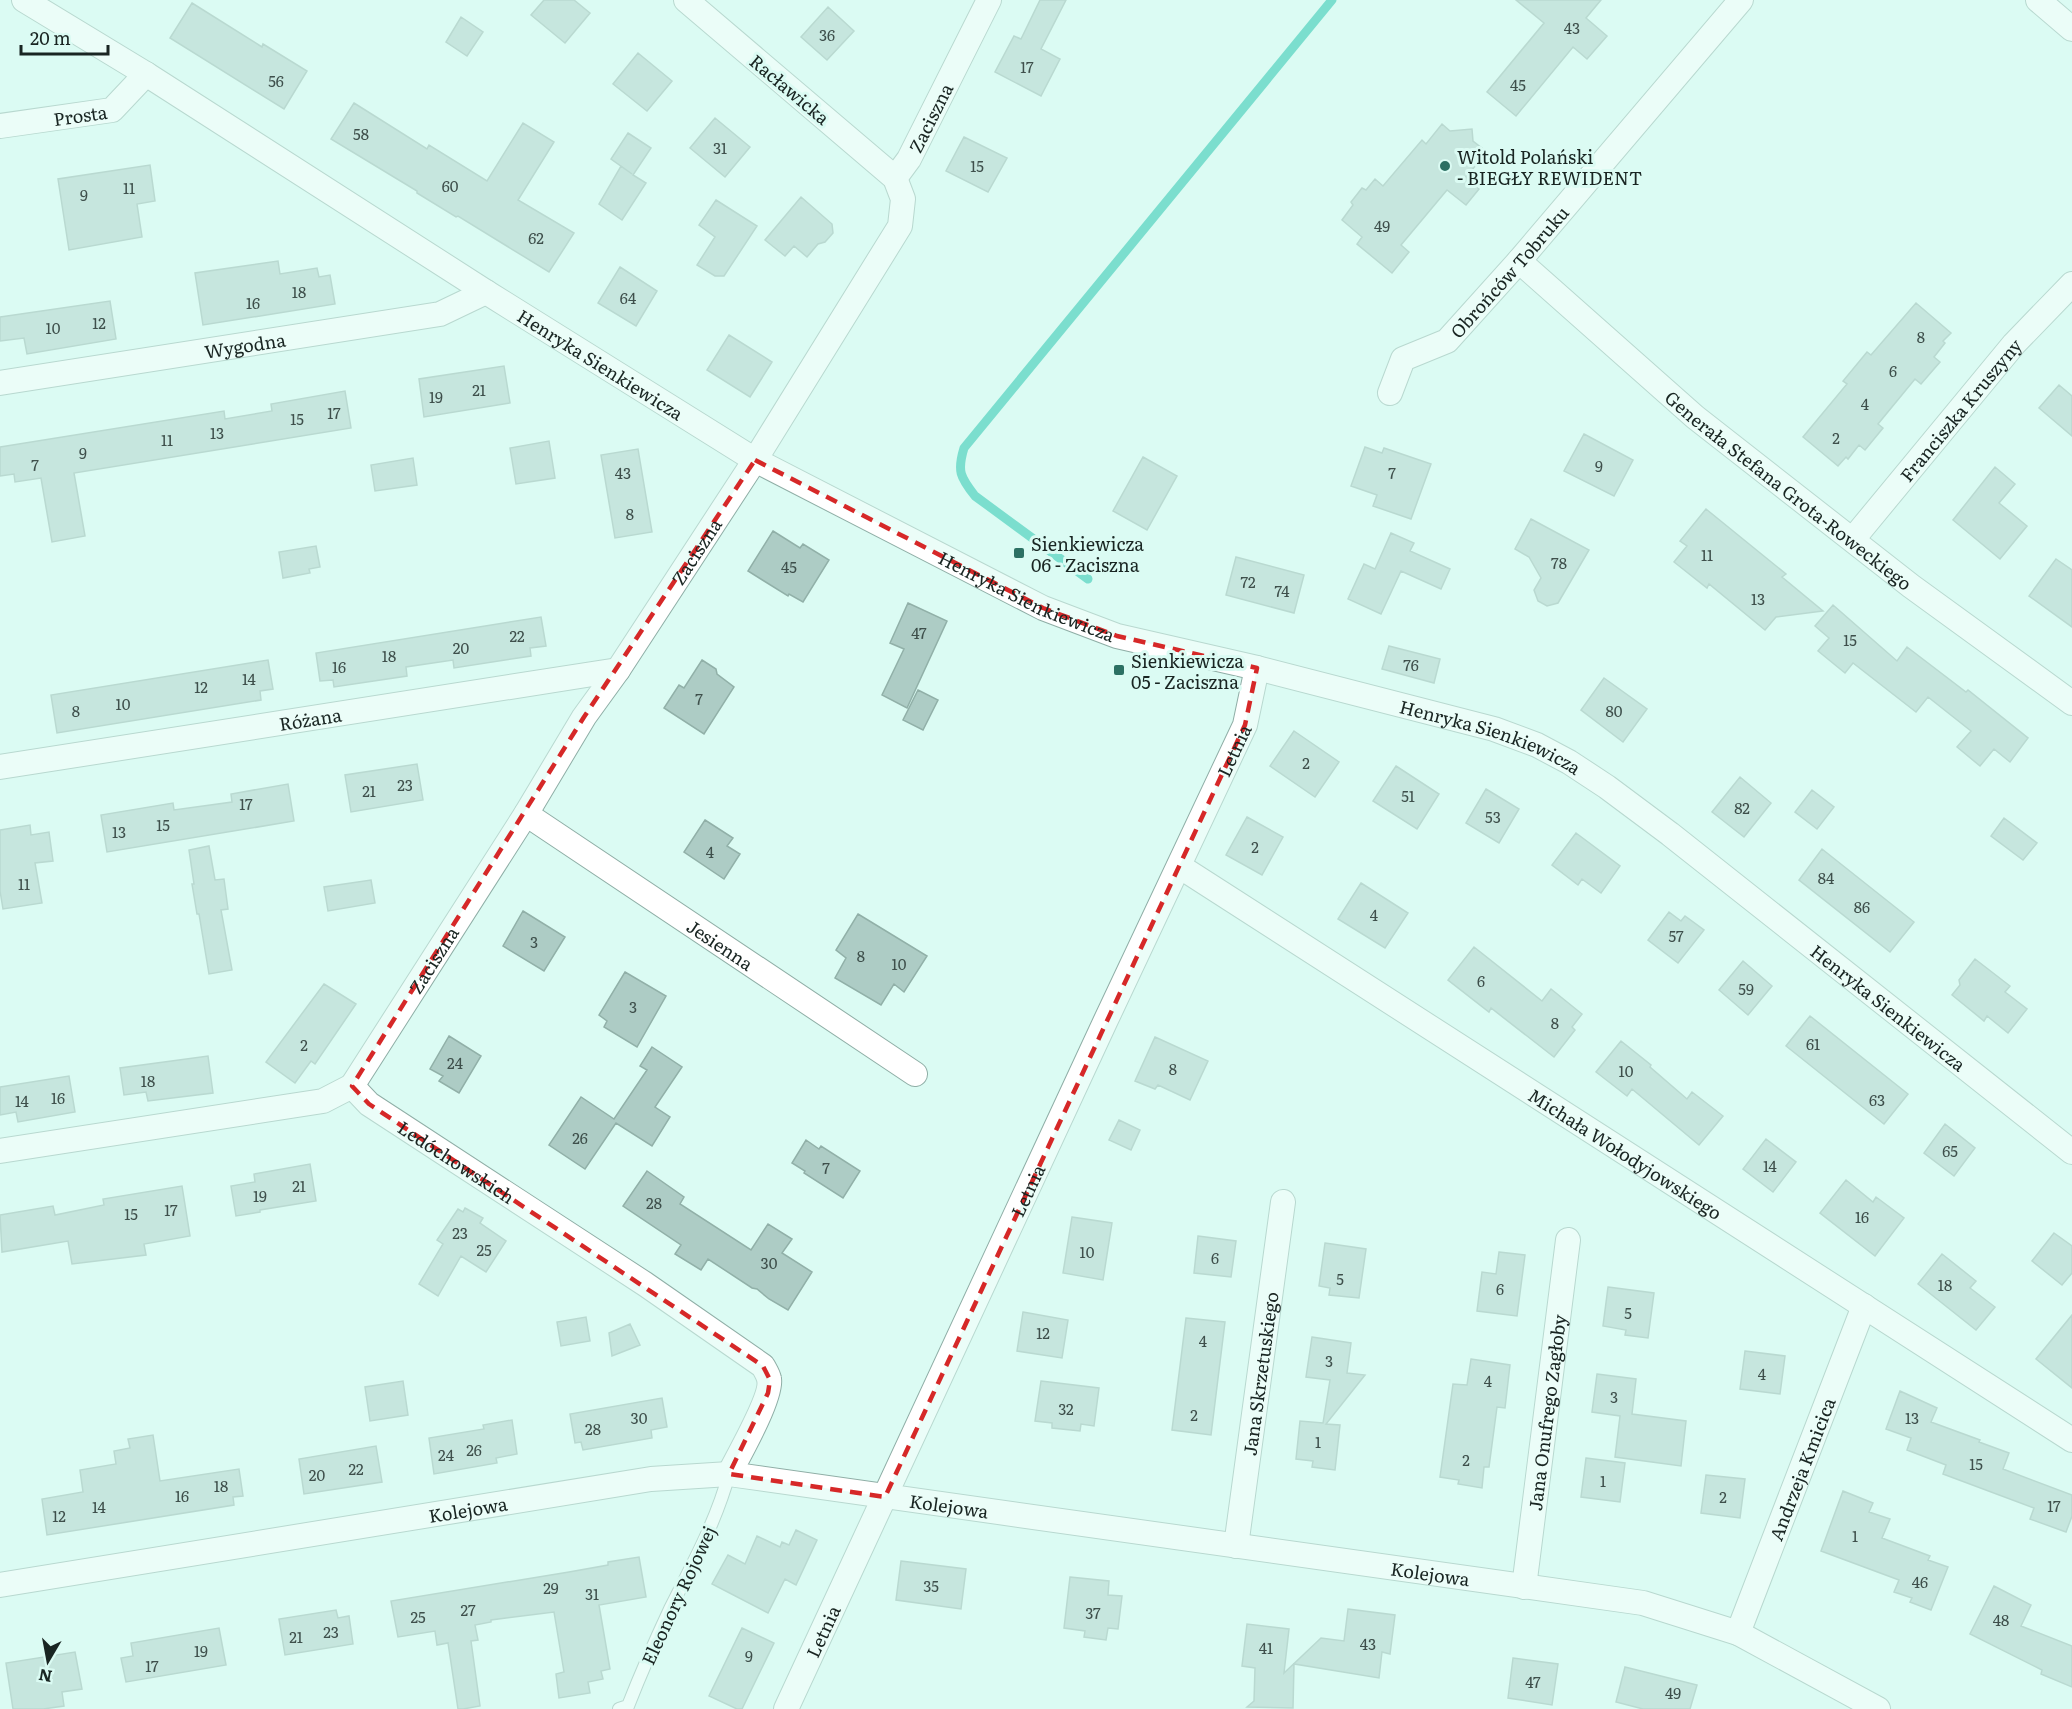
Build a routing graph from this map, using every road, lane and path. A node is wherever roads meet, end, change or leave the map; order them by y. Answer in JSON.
{"nodes":[{"id":1,"x":24,"y":0,"type":"edge"},
{"id":2,"x":686,"y":0,"type":"edge"},
{"id":3,"x":988,"y":0,"type":"edge"},
{"id":4,"x":1741,"y":0,"type":"edge"},
{"id":5,"x":2038,"y":0,"type":"edge"},
{"id":6,"x":2072,"y":29,"type":"edge"},
{"id":7,"x":146,"y":75,"type":"junction"},
{"id":8,"x":0,"y":126,"type":"edge"},
{"id":9,"x":895,"y":178,"type":"junction"},
{"id":10,"x":1519,"y":261,"type":"junction"},
{"id":11,"x":2072,"y":284,"type":"edge"},
{"id":12,"x":486,"y":292,"type":"junction"},
{"id":13,"x":0,"y":383,"type":"edge"},
{"id":14,"x":1390,"y":393,"type":"dead end"},
{"id":15,"x":756,"y":460,"type":"junction"},
{"id":16,"x":1853,"y":539,"type":"junction"},
{"id":17,"x":1257,"y":668,"type":"junction"},
{"id":18,"x":618,"y":670,"type":"junction"},
{"id":19,"x":2072,"y":703,"type":"edge"},
{"id":20,"x":0,"y":767,"type":"edge"},
{"id":21,"x":526,"y":814,"type":"junction"},
{"id":22,"x":1179,"y":866,"type":"junction"},
{"id":23,"x":915,"y":1074,"type":"dead end"},
{"id":24,"x":352,"y":1086,"type":"junction"},
{"id":25,"x":0,"y":1151,"type":"edge"},
{"id":26,"x":2072,"y":1152,"type":"edge"},
{"id":27,"x":1283,"y":1202,"type":"dead end"},
{"id":28,"x":1569,"y":1240,"type":"dead end"},
{"id":29,"x":1864,"y":1306,"type":"junction"},
{"id":30,"x":2072,"y":1440,"type":"edge"},
{"id":31,"x":729,"y":1474,"type":"junction"},
{"id":32,"x":885,"y":1497,"type":"junction"},
{"id":33,"x":1236,"y":1546,"type":"junction"},
{"id":34,"x":0,"y":1585,"type":"edge"},
{"id":35,"x":1524,"y":1587,"type":"junction"},
{"id":36,"x":1738,"y":1633,"type":"junction"},
{"id":37,"x":619,"y":1709,"type":"edge"},
{"id":38,"x":786,"y":1709,"type":"edge"},
{"id":39,"x":1878,"y":1709,"type":"edge"}],
"edges":[{"from":1,"to":7,"type":"street","name":"Henryka Sienkiewicza"},
{"from":2,"to":9,"type":"street","name":"Racławicka"},
{"from":3,"to":9,"type":"street","name":"Zaciszna"},
{"from":4,"to":10,"type":"street","name":"Obrońców Tobruku"},
{"from":5,"to":6,"type":"street"},
{"from":7,"to":8,"type":"street","name":"Prosta"},
{"from":7,"to":12,"type":"street","name":"Henryka Sienkiewicza"},
{"from":9,"to":15,"type":"street","name":"Zaciszna"},
{"from":10,"to":14,"type":"street","name":"Obrońców Tobruku"},
{"from":10,"to":16,"type":"street","name":"Generała Stefana Grota-Roweckiego"},
{"from":11,"to":16,"type":"street","name":"Franciszka Kruszyny"},
{"from":12,"to":13,"type":"street","name":"Wygodna"},
{"from":12,"to":15,"type":"street","name":"Henryka Sienkiewicza"},
{"from":15,"to":17,"type":"street","name":"Henryka Sienkiewicza"},
{"from":15,"to":18,"type":"street","name":"Zaciszna"},
{"from":16,"to":19,"type":"street","name":"Generała Stefana Grota-Roweckiego"},
{"from":17,"to":22,"type":"street","name":"Letnia"},
{"from":17,"to":26,"type":"street","name":"Henryka Sienkiewicza"},
{"from":18,"to":20,"type":"street","name":"Różana"},
{"from":18,"to":21,"type":"street","name":"Zaciszna"},
{"from":21,"to":23,"type":"street","name":"Jesienna"},
{"from":21,"to":24,"type":"street","name":"Zaciszna"},
{"from":22,"to":29,"type":"street","name":"Michała Wołodyjowskiego"},
{"from":22,"to":32,"type":"street","name":"Letnia"},
{"from":24,"to":25,"type":"street"},
{"from":24,"to":31,"type":"street","name":"Ledóchowskich"},
{"from":27,"to":33,"type":"street","name":"Jana Skrzetuskiego"},
{"from":28,"to":35,"type":"street","name":"Jana Onufrego Zagłoby"},
{"from":29,"to":30,"type":"street","name":"Michała Wołodyjowskiego"},
{"from":29,"to":36,"type":"street","name":"Andrzeja Kmicica"},
{"from":31,"to":32,"type":"street","name":"Kolejowa"},
{"from":31,"to":34,"type":"street","name":"Kolejowa"},
{"from":31,"to":37,"type":"lane","name":"Eleonory Rojowej"},
{"from":32,"to":33,"type":"street","name":"Kolejowa"},
{"from":32,"to":38,"type":"street","name":"Letnia"},
{"from":33,"to":35,"type":"street","name":"Kolejowa"},
{"from":35,"to":36,"type":"street","name":"Kolejowa"},
{"from":36,"to":39,"type":"street","name":"Kolejowa"}]}
